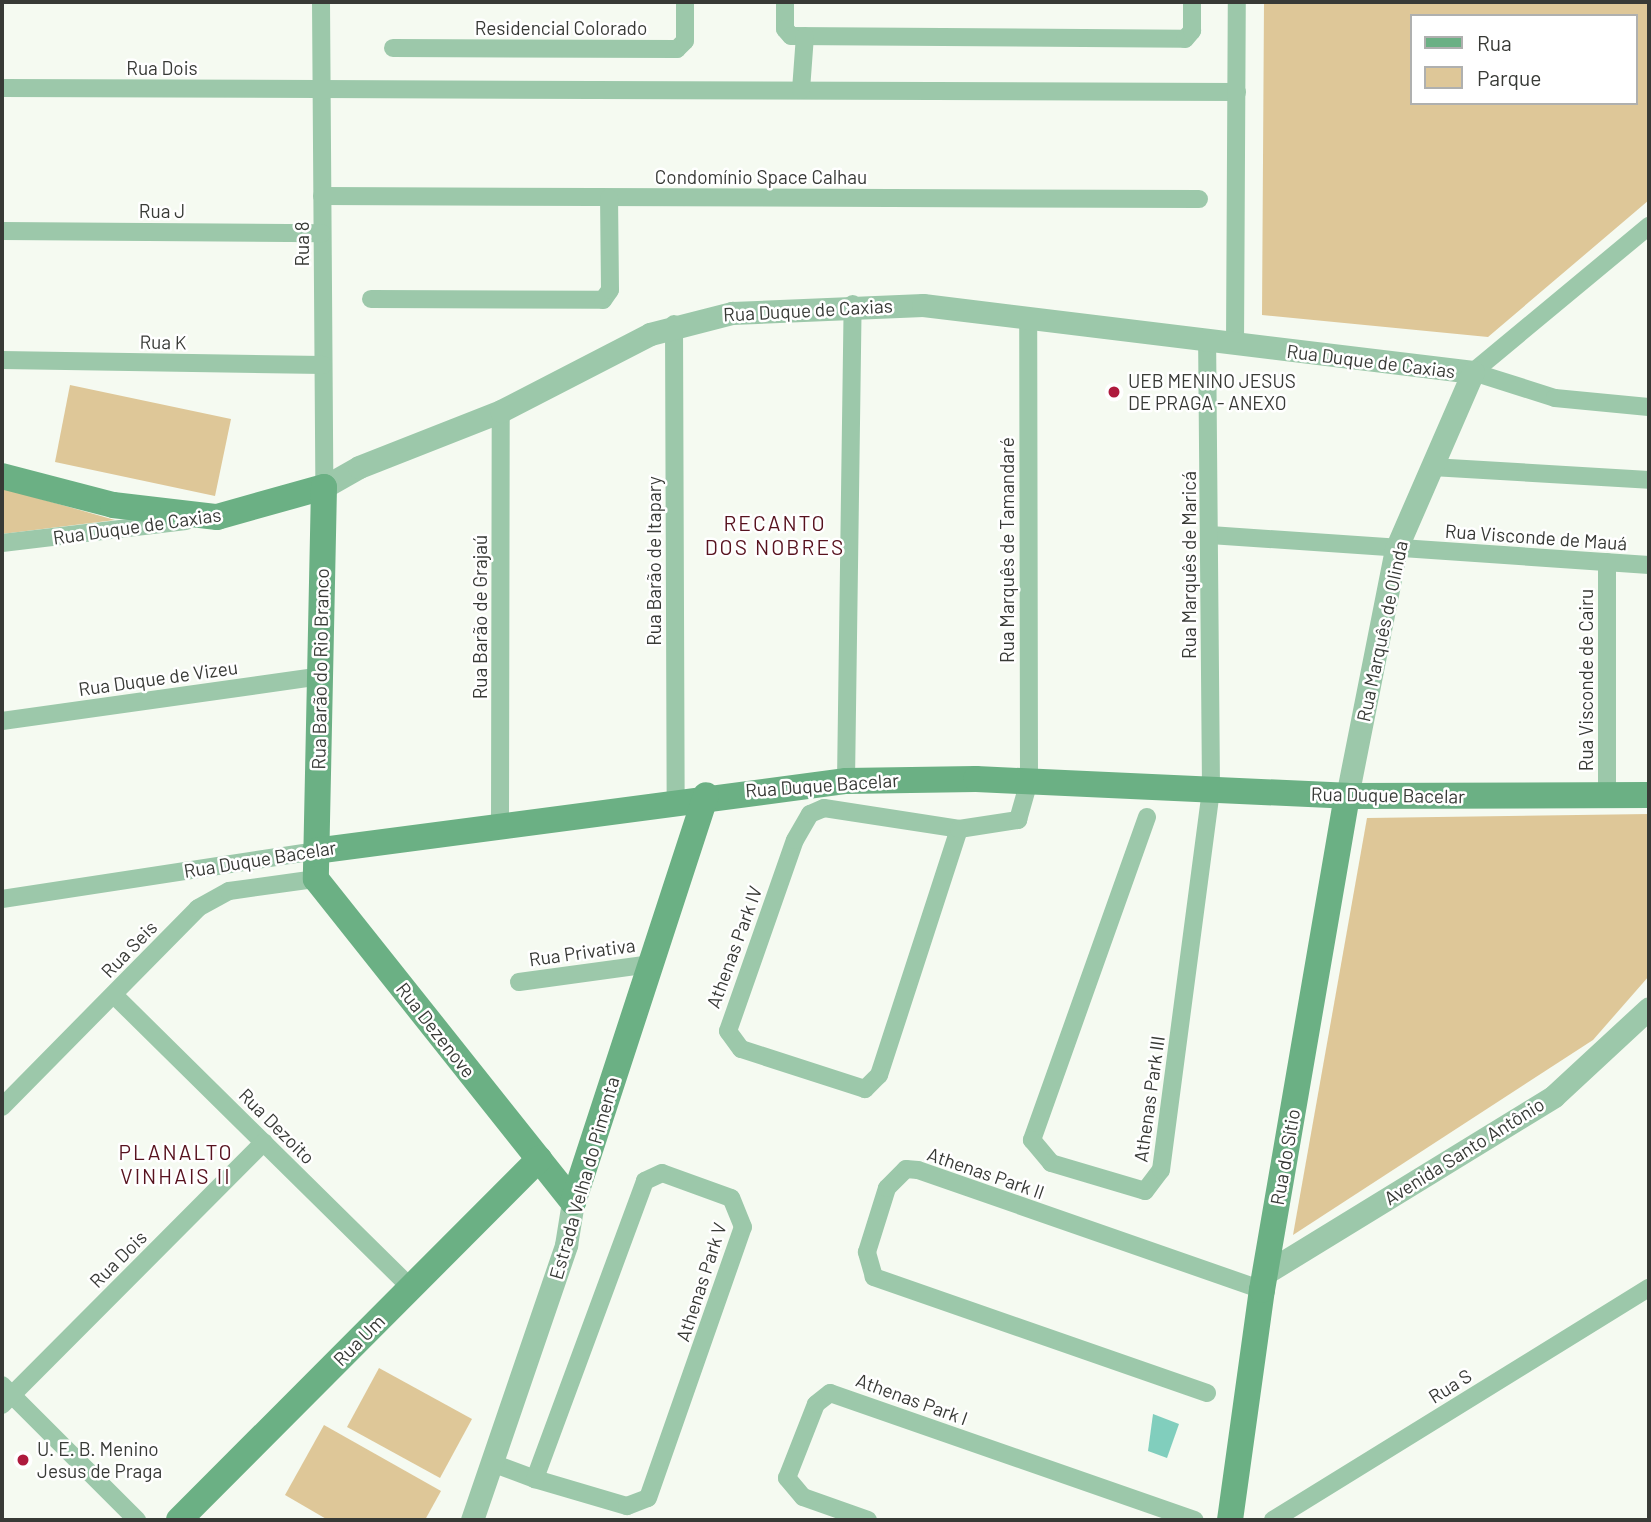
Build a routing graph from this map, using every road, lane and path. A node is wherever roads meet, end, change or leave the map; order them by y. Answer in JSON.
{"nodes":[{"id":1,"x":321,"y":2,"type":"edge"},
{"id":2,"x":685,"y":2,"type":"edge"},
{"id":3,"x":785,"y":2,"type":"edge"},
{"id":4,"x":1192,"y":2,"type":"edge"},
{"id":5,"x":1237,"y":2,"type":"edge"},
{"id":6,"x":805,"y":36,"type":"junction"},
{"id":7,"x":393,"y":48,"type":"dead end"},
{"id":8,"x":2,"y":88,"type":"edge"},
{"id":9,"x":322,"y":89,"type":"junction"},
{"id":10,"x":801,"y":90,"type":"junction"},
{"id":11,"x":1237,"y":92,"type":"junction"},
{"id":12,"x":322,"y":197,"type":"junction"},
{"id":13,"x":609,"y":198,"type":"junction"},
{"id":14,"x":1199,"y":199,"type":"dead end"},
{"id":15,"x":1649,"y":226,"type":"edge"},
{"id":16,"x":2,"y":231,"type":"edge"},
{"id":17,"x":322,"y":233,"type":"junction"},
{"id":18,"x":371,"y":299,"type":"dead end"},
{"id":19,"x":853,"y":304,"type":"junction"},
{"id":20,"x":1028,"y":319,"type":"junction"},
{"id":21,"x":674,"y":324,"type":"junction"},
{"id":22,"x":1207,"y":341,"type":"junction"},
{"id":23,"x":1235,"y":345,"type":"junction"},
{"id":24,"x":2,"y":360,"type":"edge"},
{"id":25,"x":323,"y":365,"type":"junction"},
{"id":26,"x":1473,"y":372,"type":"junction"},
{"id":27,"x":1649,"y":407,"type":"edge"},
{"id":28,"x":501,"y":411,"type":"junction"},
{"id":29,"x":1432,"y":467,"type":"junction"},
{"id":30,"x":2,"y":476,"type":"edge"},
{"id":31,"x":1649,"y":480,"type":"edge"},
{"id":32,"x":324,"y":487,"type":"junction"},
{"id":33,"x":217,"y":517,"type":"junction"},
{"id":34,"x":1210,"y":535,"type":"junction"},
{"id":35,"x":2,"y":543,"type":"edge"},
{"id":36,"x":1395,"y":549,"type":"junction"},
{"id":37,"x":1607,"y":562,"type":"junction"},
{"id":38,"x":1649,"y":565,"type":"edge"},
{"id":39,"x":321,"y":676,"type":"junction"},
{"id":40,"x":2,"y":721,"type":"edge"},
{"id":41,"x":846,"y":781,"type":"junction"},
{"id":42,"x":1029,"y":781,"type":"junction"},
{"id":43,"x":1211,"y":788,"type":"junction"},
{"id":44,"x":706,"y":794,"type":"junction"},
{"id":45,"x":1649,"y":795,"type":"edge"},
{"id":46,"x":1347,"y":796,"type":"junction"},
{"id":47,"x":1607,"y":797,"type":"junction"},
{"id":48,"x":676,"y":799,"type":"junction"},
{"id":49,"x":1147,"y":817,"type":"dead end"},
{"id":50,"x":500,"y":824,"type":"junction"},
{"id":51,"x":959,"y":829,"type":"junction"},
{"id":52,"x":315,"y":851,"type":"junction"},
{"id":53,"x":316,"y":879,"type":"junction"},
{"id":54,"x":2,"y":898,"type":"edge"},
{"id":55,"x":650,"y":964,"type":"junction"},
{"id":56,"x":519,"y":982,"type":"dead end"},
{"id":57,"x":114,"y":995,"type":"junction"},
{"id":58,"x":1649,"y":1008,"type":"edge"},
{"id":59,"x":2,"y":1107,"type":"edge"},
{"id":60,"x":264,"y":1142,"type":"junction"},
{"id":61,"x":539,"y":1159,"type":"junction"},
{"id":62,"x":573,"y":1202,"type":"junction"},
{"id":63,"x":1263,"y":1282,"type":"junction"},
{"id":64,"x":411,"y":1288,"type":"junction"},
{"id":65,"x":1649,"y":1288,"type":"edge"},
{"id":66,"x":1207,"y":1392,"type":"dead end"},
{"id":67,"x":5,"y":1396,"type":"edge"},
{"id":68,"x":492,"y":1462,"type":"junction"},
{"id":69,"x":535,"y":1479,"type":"junction"},
{"id":70,"x":1158,"y":1517,"type":"edge"},
{"id":71,"x":137,"y":1520,"type":"edge"},
{"id":72,"x":179,"y":1520,"type":"edge"},
{"id":73,"x":472,"y":1520,"type":"edge"},
{"id":74,"x":868,"y":1520,"type":"edge"},
{"id":75,"x":1194,"y":1520,"type":"edge"},
{"id":76,"x":1230,"y":1520,"type":"edge"},
{"id":77,"x":1273,"y":1520,"type":"edge"}],
"edges":[{"from":1,"to":9,"type":"street","name":"Rua 8"},
{"from":2,"to":7,"type":"street","name":"Residencial Colorado"},
{"from":3,"to":6,"type":"street"},
{"from":4,"to":6,"type":"street"},
{"from":5,"to":11,"type":"street"},
{"from":6,"to":10,"type":"street"},
{"from":8,"to":9,"type":"street","name":"Rua Dois"},
{"from":9,"to":10,"type":"street","name":"Rua Dois"},
{"from":9,"to":12,"type":"street","name":"Rua 8"},
{"from":10,"to":11,"type":"street","name":"Rua Dois"},
{"from":11,"to":23,"type":"street"},
{"from":12,"to":13,"type":"street","name":"Condomínio Space Calhau"},
{"from":12,"to":17,"type":"street","name":"Rua 8"},
{"from":13,"to":14,"type":"street","name":"Condomínio Space Calhau"},
{"from":13,"to":18,"type":"street"},
{"from":15,"to":26,"type":"street","name":"Rua Marquês de Olinda"},
{"from":16,"to":17,"type":"street","name":"Rua J"},
{"from":17,"to":25,"type":"street","name":"Rua 8"},
{"from":19,"to":20,"type":"street","name":"Rua Duque de Caxias"},
{"from":19,"to":21,"type":"street","name":"Rua Duque de Caxias"},
{"from":19,"to":41,"type":"street"},
{"from":20,"to":22,"type":"street","name":"Rua Duque de Caxias"},
{"from":20,"to":42,"type":"street","name":"Rua Marquês de Tamandaré"},
{"from":21,"to":28,"type":"street","name":"Rua Duque de Caxias"},
{"from":21,"to":48,"type":"street","name":"Rua Barão de Itapary"},
{"from":22,"to":23,"type":"street","name":"Rua Duque de Caxias"},
{"from":22,"to":34,"type":"street","name":"Rua Marquês de Maricá"},
{"from":23,"to":26,"type":"street","name":"Rua Duque de Caxias"},
{"from":24,"to":25,"type":"street","name":"Rua K"},
{"from":25,"to":32,"type":"street","name":"Rua 8"},
{"from":26,"to":27,"type":"street","name":"Rua Duque de Caxias"},
{"from":26,"to":29,"type":"street","name":"Rua Marquês de Olinda"},
{"from":28,"to":32,"type":"street","name":"Rua Duque de Caxias"},
{"from":28,"to":50,"type":"street","name":"Rua Barão de Grajaú"},
{"from":29,"to":31,"type":"street"},
{"from":29,"to":36,"type":"street","name":"Rua Marquês de Olinda"},
{"from":30,"to":33,"type":"main road"},
{"from":32,"to":33,"type":"main road","name":"Rua Duque de Caxias"},
{"from":32,"to":39,"type":"main road","name":"Rua Barão do Rio Branco"},
{"from":33,"to":35,"type":"street","name":"Rua Duque de Caxias"},
{"from":34,"to":36,"type":"street","name":"Rua Visconde de Mauá"},
{"from":34,"to":43,"type":"street","name":"Rua Marquês de Maricá"},
{"from":36,"to":37,"type":"street","name":"Rua Visconde de Mauá"},
{"from":36,"to":46,"type":"street","name":"Rua Marquês de Olinda"},
{"from":37,"to":38,"type":"street","name":"Rua Visconde de Mauá"},
{"from":37,"to":47,"type":"street","name":"Rua Visconde de Cairu"},
{"from":39,"to":40,"type":"street","name":"Rua Duque de Vizeu"},
{"from":39,"to":52,"type":"main road","name":"Rua Barão do Rio Branco"},
{"from":41,"to":42,"type":"main road","name":"Rua Duque Bacelar"},
{"from":41,"to":44,"type":"main road","name":"Rua Duque Bacelar"},
{"from":42,"to":43,"type":"main road","name":"Rua Duque Bacelar"},
{"from":42,"to":51,"type":"street","name":"Athenas Park IV"},
{"from":43,"to":46,"type":"main road","name":"Rua Duque Bacelar"},
{"from":43,"to":49,"type":"street","name":"Athenas Park III"},
{"from":44,"to":48,"type":"main road","name":"Rua Duque Bacelar"},
{"from":44,"to":55,"type":"main road","name":"Estrada Velha do Pimenta"},
{"from":45,"to":47,"type":"main road","name":"Rua Duque Bacelar"},
{"from":46,"to":47,"type":"main road","name":"Rua Duque Bacelar"},
{"from":46,"to":63,"type":"main road","name":"Rua do Sítio"},
{"from":48,"to":50,"type":"main road","name":"Rua Duque Bacelar"},
{"from":50,"to":52,"type":"main road","name":"Rua Duque Bacelar"},
{"from":51,"to":51,"type":"street","name":"Athenas Park IV"},
{"from":52,"to":53,"type":"main road"},
{"from":52,"to":54,"type":"street","name":"Rua Duque Bacelar"},
{"from":53,"to":57,"type":"street","name":"Rua Seis"},
{"from":53,"to":61,"type":"main road","name":"Rua Dezenove"},
{"from":55,"to":56,"type":"street","name":"Rua Privativa"},
{"from":55,"to":62,"type":"main road","name":"Estrada Velha do Pimenta"},
{"from":57,"to":59,"type":"street","name":"Rua Seis"},
{"from":57,"to":60,"type":"street","name":"Rua Dezoito"},
{"from":58,"to":63,"type":"street","name":"Avenida Santo Antônio"},
{"from":60,"to":64,"type":"street","name":"Rua Dezoito"},
{"from":60,"to":67,"type":"street","name":"Rua Dois"},
{"from":61,"to":62,"type":"main road","name":"Rua Dezenove"},
{"from":61,"to":64,"type":"main road","name":"Rua Um"},
{"from":62,"to":68,"type":"street","name":"Estrada Velha do Pimenta"},
{"from":63,"to":66,"type":"street","name":"Athenas Park II"},
{"from":63,"to":76,"type":"main road","name":"Rua do Sítio"},
{"from":64,"to":72,"type":"main road","name":"Rua Um"},
{"from":65,"to":77,"type":"street","name":"Rua S"},
{"from":67,"to":71,"type":"street"},
{"from":68,"to":69,"type":"street","name":"Athenas Park V"},
{"from":68,"to":73,"type":"street","name":"Estrada Velha do Pimenta"},
{"from":69,"to":69,"type":"street","name":"Athenas Park V"},
{"from":70,"to":74,"type":"street","name":"Athenas Park I"},
{"from":70,"to":75,"type":"street","name":"Athenas Park I"}]}
